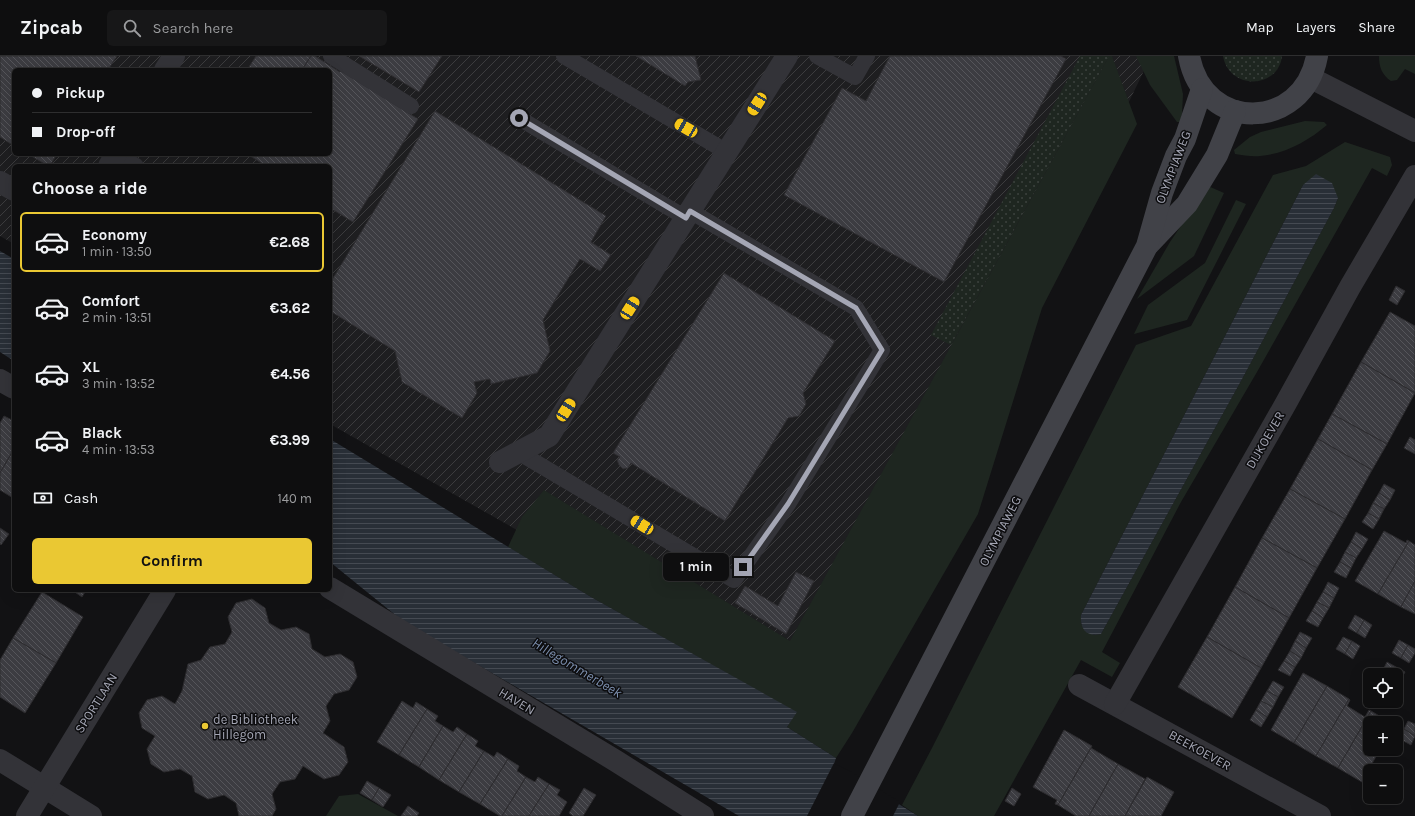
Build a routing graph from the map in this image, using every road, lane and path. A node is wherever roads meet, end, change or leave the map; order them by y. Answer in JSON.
{"nodes":[{"id":1,"x":174,"y":56,"type":"edge"},
{"id":2,"x":331,"y":56,"type":"edge"},
{"id":3,"x":564,"y":56,"type":"edge"},
{"id":4,"x":786,"y":56,"type":"edge"},
{"id":5,"x":817,"y":56,"type":"edge"},
{"id":6,"x":867,"y":56,"type":"edge"},
{"id":7,"x":1189,"y":56,"type":"edge"},
{"id":8,"x":1317,"y":56,"type":"edge"},
{"id":9,"x":167,"y":68,"type":"edge"},
{"id":10,"x":1311,"y":78,"type":"junction"},
{"id":11,"x":1202,"y":89,"type":"junction"},
{"id":12,"x":411,"y":106,"type":"dead end"},
{"id":13,"x":1235,"y":111,"type":"junction"},
{"id":14,"x":519,"y":118,"type":"dead end"},
{"id":15,"x":1415,"y":131,"type":"edge"},
{"id":16,"x":727,"y":152,"type":"junction"},
{"id":17,"x":120,"y":156,"type":"edge"},
{"id":18,"x":133,"y":164,"type":"edge"},
{"id":19,"x":1415,"y":176,"type":"edge"},
{"id":20,"x":0,"y":182,"type":"edge"},
{"id":21,"x":12,"y":189,"type":"edge"},
{"id":22,"x":688,"y":215,"type":"junction"},
{"id":23,"x":1147,"y":246,"type":"junction"},
{"id":24,"x":0,"y":380,"type":"edge"},
{"id":25,"x":12,"y":387,"type":"edge"},
{"id":26,"x":509,"y":457,"type":"joint"},
{"id":27,"x":332,"y":589,"type":"edge"},
{"id":28,"x":164,"y":592,"type":"edge"},
{"id":29,"x":1079,"y":685,"type":"dead end"},
{"id":30,"x":1115,"y":704,"type":"junction"},
{"id":31,"x":0,"y":760,"type":"edge"},
{"id":32,"x":44,"y":788,"type":"junction"},
{"id":33,"x":27,"y":816,"type":"edge"},
{"id":34,"x":91,"y":816,"type":"edge"},
{"id":35,"x":703,"y":816,"type":"edge"},
{"id":36,"x":852,"y":816,"type":"edge"},
{"id":37,"x":1320,"y":816,"type":"edge"}],
"edges":[{"from":1,"to":9,"type":"street"},
{"from":2,"to":12,"type":"lane"},
{"from":3,"to":16,"type":"lane"},
{"from":4,"to":16,"type":"street"},
{"from":5,"to":6,"type":"lane"},
{"from":7,"to":11,"type":"main road"},
{"from":8,"to":10,"type":"main road"},
{"from":10,"to":13,"type":"main road"},
{"from":10,"to":15,"type":"street"},
{"from":11,"to":13,"type":"main road"},
{"from":11,"to":23,"type":"main road","name":"OLYMPIAWEG"},
{"from":13,"to":23,"type":"main road","name":"OLYMPIAWEG"},
{"from":14,"to":22,"type":"lane"},
{"from":16,"to":22,"type":"street"},
{"from":17,"to":18,"type":"lane"},
{"from":19,"to":30,"type":"street","name":"DIJKOEVER"},
{"from":20,"to":21,"type":"street"},
{"from":22,"to":26,"type":"street"},
{"from":22,"to":26,"type":"lane"},
{"from":23,"to":36,"type":"main road","name":"OLYMPIAWEG"},
{"from":24,"to":25,"type":"street"},
{"from":27,"to":35,"type":"street","name":"HAVEN"},
{"from":28,"to":32,"type":"street","name":"SPORTLAAN"},
{"from":29,"to":30,"type":"street","name":"BEEKOEVER"},
{"from":30,"to":37,"type":"street","name":"BEEKOEVER"},
{"from":31,"to":32,"type":"street"},
{"from":32,"to":33,"type":"street","name":"SPORTLAAN"},
{"from":32,"to":34,"type":"street"}]}
